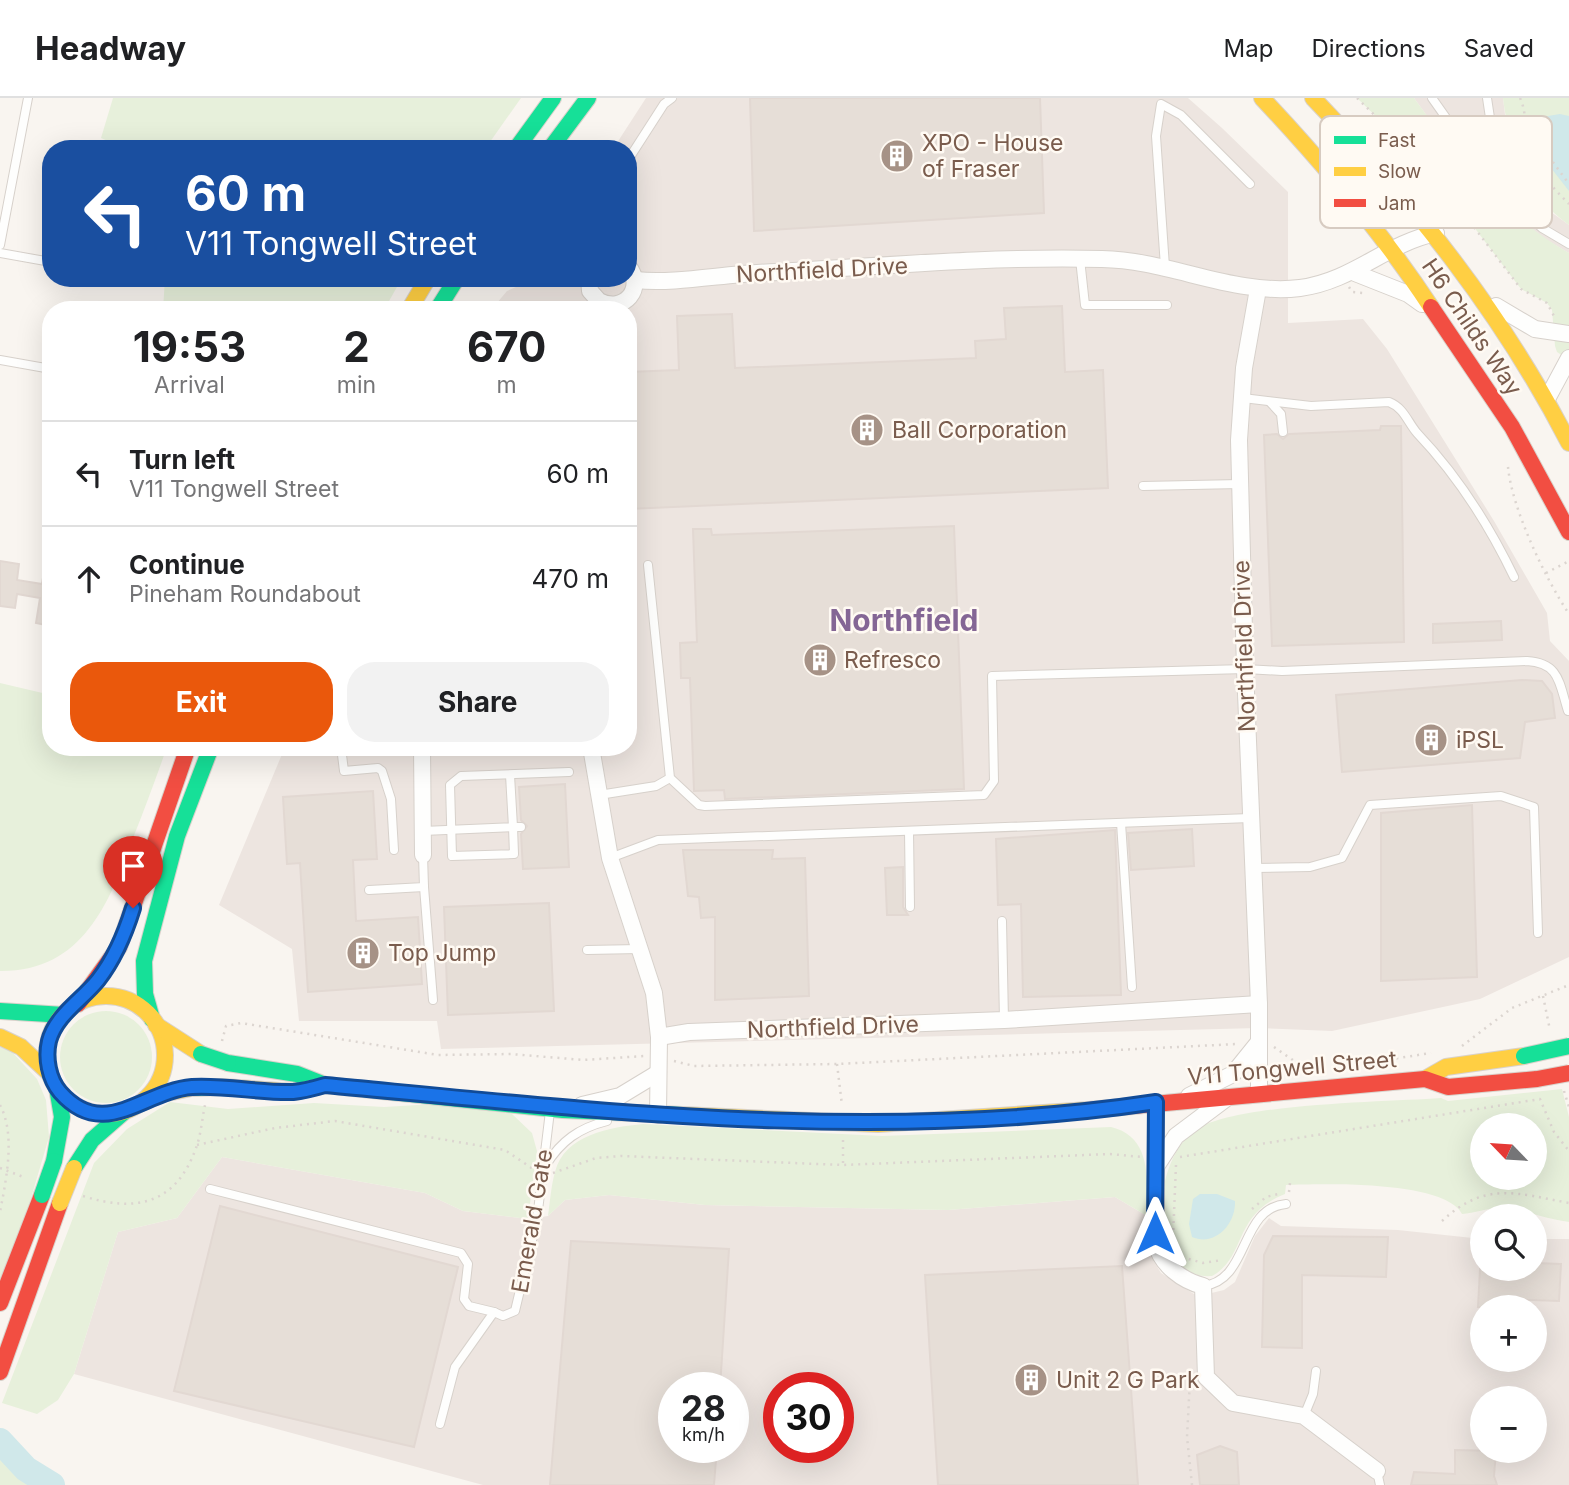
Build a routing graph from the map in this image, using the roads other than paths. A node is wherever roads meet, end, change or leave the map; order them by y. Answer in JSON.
{"nodes":[{"id":1,"x":28,"y":98,"type":"edge"},
{"id":2,"x":553,"y":98,"type":"edge"},
{"id":3,"x":588,"y":98,"type":"edge"},
{"id":4,"x":672,"y":98,"type":"edge"},
{"id":5,"x":1262,"y":98,"type":"edge"},
{"id":6,"x":1313,"y":98,"type":"edge"},
{"id":7,"x":1432,"y":98,"type":"edge"},
{"id":8,"x":1487,"y":98,"type":"edge"},
{"id":9,"x":1331,"y":116,"type":"edge"},
{"id":10,"x":1445,"y":116,"type":"edge"},
{"id":11,"x":1490,"y":116,"type":"edge"},
{"id":12,"x":523,"y":140,"type":"edge"},
{"id":13,"x":557,"y":140,"type":"edge"},
{"id":14,"x":637,"y":146,"type":"edge"},
{"id":15,"x":1320,"y":160,"type":"edge"},
{"id":16,"x":1250,"y":184,"type":"dead end"},
{"id":17,"x":2,"y":221,"type":"edge"},
{"id":18,"x":1376,"y":228,"type":"edge"},
{"id":19,"x":1410,"y":228,"type":"edge"},
{"id":20,"x":1432,"y":228,"type":"edge"},
{"id":21,"x":1542,"y":228,"type":"edge"},
{"id":22,"x":1436,"y":233,"type":"junction"},
{"id":23,"x":1411,"y":238,"type":"junction"},
{"id":24,"x":1569,"y":244,"type":"edge"},
{"id":25,"x":0,"y":245,"type":"edge"},
{"id":26,"x":1392,"y":248,"type":"junction"},
{"id":27,"x":0,"y":253,"type":"edge"},
{"id":28,"x":1080,"y":259,"type":"junction"},
{"id":29,"x":42,"y":260,"type":"edge"},
{"id":30,"x":1165,"y":267,"type":"junction"},
{"id":31,"x":637,"y":275,"type":"edge"},
{"id":32,"x":1349,"y":275,"type":"junction"},
{"id":33,"x":1258,"y":289,"type":"junction"},
{"id":34,"x":1486,"y":298,"type":"junction"},
{"id":35,"x":1167,"y":305,"type":"dead end"},
{"id":36,"x":1562,"y":334,"type":"edge"},
{"id":37,"x":1455,"y":342,"type":"junction"},
{"id":38,"x":1569,"y":358,"type":"edge"},
{"id":39,"x":0,"y":360,"type":"edge"},
{"id":40,"x":42,"y":367,"type":"edge"},
{"id":41,"x":1242,"y":398,"type":"junction"},
{"id":42,"x":1548,"y":399,"type":"junction"},
{"id":43,"x":1267,"y":400,"type":"junction"},
{"id":44,"x":1283,"y":432,"type":"dead end"},
{"id":45,"x":1569,"y":443,"type":"edge"},
{"id":46,"x":1240,"y":484,"type":"junction"},
{"id":47,"x":1143,"y":486,"type":"dead end"},
{"id":48,"x":1569,"y":532,"type":"edge"},
{"id":49,"x":648,"y":565,"type":"dead end"},
{"id":50,"x":1514,"y":577,"type":"dead end"},
{"id":51,"x":1245,"y":668,"type":"junction"},
{"id":52,"x":1568,"y":710,"type":"edge"},
{"id":53,"x":185,"y":756,"type":"edge"},
{"id":54,"x":208,"y":756,"type":"edge"},
{"id":55,"x":342,"y":756,"type":"edge"},
{"id":56,"x":422,"y":756,"type":"edge"},
{"id":57,"x":591,"y":756,"type":"edge"},
{"id":58,"x":569,"y":772,"type":"dead end"},
{"id":59,"x":510,"y":775,"type":"junction"},
{"id":60,"x":670,"y":778,"type":"junction"},
{"id":61,"x":597,"y":795,"type":"junction"},
{"id":62,"x":1250,"y":818,"type":"junction"},
{"id":63,"x":1121,"y":823,"type":"junction"},
{"id":64,"x":517,"y":827,"type":"junction"},
{"id":65,"x":451,"y":830,"type":"junction"},
{"id":66,"x":423,"y":831,"type":"junction"},
{"id":67,"x":909,"y":831,"type":"junction"},
{"id":68,"x":394,"y":850,"type":"dead end"},
{"id":69,"x":423,"y":855,"type":"joint"},
{"id":70,"x":610,"y":858,"type":"junction"},
{"id":71,"x":1253,"y":868,"type":"junction"},
{"id":72,"x":424,"y":887,"type":"junction"},
{"id":73,"x":369,"y":890,"type":"dead end"},
{"id":74,"x":910,"y":907,"type":"dead end"},
{"id":75,"x":1002,"y":921,"type":"dead end"},
{"id":76,"x":1538,"y":933,"type":"dead end"},
{"id":77,"x":639,"y":949,"type":"junction"},
{"id":78,"x":587,"y":950,"type":"dead end"},
{"id":79,"x":1132,"y":987,"type":"dead end"},
{"id":80,"x":433,"y":1000,"type":"dead end"},
{"id":81,"x":78,"y":1004,"type":"junction"},
{"id":82,"x":1259,"y":1004,"type":"junction"},
{"id":83,"x":0,"y":1011,"type":"edge"},
{"id":84,"x":64,"y":1015,"type":"junction"},
{"id":85,"x":1004,"y":1020,"type":"junction"},
{"id":86,"x":154,"y":1022,"type":"junction"},
{"id":87,"x":0,"y":1037,"type":"edge"},
{"id":88,"x":659,"y":1037,"type":"junction"},
{"id":89,"x":1258,"y":1044,"type":"junction"},
{"id":90,"x":1569,"y":1046,"type":"edge"},
{"id":91,"x":658,"y":1073,"type":"junction"},
{"id":92,"x":1569,"y":1073,"type":"edge"},
{"id":93,"x":1425,"y":1079,"type":"junction"},
{"id":94,"x":53,"y":1081,"type":"junction"},
{"id":95,"x":325,"y":1085,"type":"junction"},
{"id":96,"x":1259,"y":1092,"type":"junction"},
{"id":97,"x":1229,"y":1095,"type":"junction"},
{"id":98,"x":1180,"y":1100,"type":"junction"},
{"id":99,"x":1156,"y":1102,"type":"junction"},
{"id":100,"x":141,"y":1103,"type":"junction"},
{"id":101,"x":556,"y":1109,"type":"junction"},
{"id":102,"x":124,"y":1112,"type":"junction"},
{"id":103,"x":637,"y":1115,"type":"junction"},
{"id":104,"x":658,"y":1115,"type":"junction"},
{"id":105,"x":1155,"y":1163,"type":"junction"},
{"id":106,"x":544,"y":1171,"type":"junction"},
{"id":107,"x":210,"y":1189,"type":"dead end"},
{"id":108,"x":1286,"y":1204,"type":"dead end"},
{"id":109,"x":1203,"y":1286,"type":"junction"},
{"id":110,"x":0,"y":1303,"type":"edge"},
{"id":111,"x":494,"y":1312,"type":"junction"},
{"id":112,"x":3,"y":1365,"type":"edge"},
{"id":113,"x":1316,"y":1371,"type":"dead end"},
{"id":114,"x":1304,"y":1416,"type":"junction"},
{"id":115,"x":440,"y":1424,"type":"dead end"},
{"id":116,"x":1379,"y":1478,"type":"edge"}],
"edges":[{"from":1,"to":17,"type":"lane"},
{"from":2,"to":12,"type":"main road"},
{"from":3,"to":13,"type":"main road"},
{"from":4,"to":14,"type":"lane"},
{"from":5,"to":15,"type":"main road","name":"H6 Childs Way"},
{"from":6,"to":9,"type":"main road","name":"H6 Childs Way"},
{"from":7,"to":10,"type":"lane"},
{"from":8,"to":11,"type":"lane"},
{"from":16,"to":30,"type":"lane"},
{"from":17,"to":25,"type":"lane"},
{"from":18,"to":26,"type":"main road","name":"H6 Childs Way"},
{"from":19,"to":23,"type":"street"},
{"from":20,"to":22,"type":"main road","name":"H6 Childs Way"},
{"from":21,"to":24,"type":"lane"},
{"from":22,"to":23,"type":"street","name":"Northfield Drive"},
{"from":22,"to":34,"type":"main road","name":"H6 Childs Way"},
{"from":23,"to":26,"type":"street","name":"Northfield Drive"},
{"from":26,"to":32,"type":"street","name":"Northfield Drive"},
{"from":26,"to":37,"type":"main road","name":"H6 Childs Way"},
{"from":27,"to":29,"type":"lane"},
{"from":28,"to":30,"type":"street","name":"Northfield Drive"},
{"from":28,"to":31,"type":"street","name":"Northfield Drive"},
{"from":28,"to":35,"type":"lane"},
{"from":30,"to":33,"type":"street","name":"Northfield Drive"},
{"from":32,"to":33,"type":"street","name":"Northfield Drive"},
{"from":32,"to":37,"type":"street"},
{"from":33,"to":41,"type":"street","name":"Northfield Drive"},
{"from":34,"to":36,"type":"street"},
{"from":34,"to":42,"type":"main road","name":"H6 Childs Way"},
{"from":37,"to":48,"type":"main road","name":"H6 Childs Way"},
{"from":38,"to":42,"type":"street"},
{"from":39,"to":40,"type":"lane"},
{"from":41,"to":43,"type":"lane"},
{"from":41,"to":46,"type":"street","name":"Northfield Drive"},
{"from":42,"to":45,"type":"main road","name":"H6 Childs Way"},
{"from":43,"to":44,"type":"lane"},
{"from":43,"to":50,"type":"lane"},
{"from":46,"to":47,"type":"lane"},
{"from":46,"to":51,"type":"street","name":"Northfield Drive"},
{"from":49,"to":60,"type":"lane"},
{"from":51,"to":52,"type":"lane"},
{"from":51,"to":60,"type":"lane"},
{"from":51,"to":62,"type":"street","name":"Northfield Drive"},
{"from":53,"to":81,"type":"main road"},
{"from":54,"to":86,"type":"main road"},
{"from":55,"to":68,"type":"lane"},
{"from":56,"to":66,"type":"street"},
{"from":57,"to":61,"type":"street"},
{"from":58,"to":59,"type":"lane"},
{"from":59,"to":64,"type":"lane"},
{"from":59,"to":65,"type":"lane"},
{"from":60,"to":61,"type":"lane"},
{"from":61,"to":70,"type":"street"},
{"from":62,"to":63,"type":"lane"},
{"from":62,"to":71,"type":"street","name":"Northfield Drive"},
{"from":63,"to":67,"type":"lane"},
{"from":63,"to":79,"type":"lane"},
{"from":64,"to":65,"type":"lane"},
{"from":64,"to":65,"type":"lane"},
{"from":65,"to":66,"type":"lane"},
{"from":66,"to":69,"type":"street"},
{"from":67,"to":70,"type":"lane"},
{"from":67,"to":74,"type":"lane"},
{"from":69,"to":72,"type":"lane"},
{"from":70,"to":77,"type":"street"},
{"from":71,"to":76,"type":"lane"},
{"from":71,"to":82,"type":"street","name":"Northfield Drive"},
{"from":72,"to":73,"type":"lane"},
{"from":72,"to":80,"type":"lane"},
{"from":75,"to":85,"type":"lane"},
{"from":77,"to":78,"type":"lane"},
{"from":77,"to":88,"type":"street"},
{"from":81,"to":84,"type":"main road"},
{"from":81,"to":86,"type":"main road"},
{"from":82,"to":85,"type":"street","name":"Northfield Drive"},
{"from":82,"to":89,"type":"street","name":"Northfield Drive"},
{"from":83,"to":84,"type":"main road"},
{"from":84,"to":94,"type":"main road"},
{"from":85,"to":88,"type":"street","name":"Northfield Drive"},
{"from":86,"to":95,"type":"main road","name":"V11 Tongwell Street","bridge":true},
{"from":86,"to":100,"type":"main road"},
{"from":87,"to":94,"type":"main road"},
{"from":88,"to":91,"type":"street"},
{"from":89,"to":96,"type":"street","name":"Northfield Drive"},
{"from":89,"to":98,"type":"street"},
{"from":90,"to":93,"type":"main road","name":"V11 Tongwell Street","bridge":true},
{"from":91,"to":101,"type":"street"},
{"from":91,"to":104,"type":"street"},
{"from":92,"to":93,"type":"main road","name":"V11 Tongwell Street","bridge":true},
{"from":93,"to":96,"type":"main road","name":"V11 Tongwell Street"},
{"from":94,"to":102,"type":"main road"},
{"from":94,"to":110,"type":"main road","bridge":true},
{"from":95,"to":100,"type":"main road","name":"V11 Tongwell Street","bridge":true},
{"from":95,"to":101,"type":"main road","name":"V11 Tongwell Street"},
{"from":96,"to":97,"type":"main road","name":"V11 Tongwell Street"},
{"from":97,"to":98,"type":"main road","name":"V11 Tongwell Street"},
{"from":97,"to":105,"type":"street"},
{"from":98,"to":99,"type":"main road","name":"V11 Tongwell Street"},
{"from":99,"to":104,"type":"main road","name":"V11 Tongwell Street"},
{"from":99,"to":105,"type":"street"},
{"from":100,"to":102,"type":"main road"},
{"from":101,"to":103,"type":"main road","name":"V11 Tongwell Street"},
{"from":101,"to":106,"type":"lane","name":"Emerald Gate"},
{"from":102,"to":112,"type":"main road","bridge":true},
{"from":103,"to":104,"type":"main road","name":"V11 Tongwell Street"},
{"from":103,"to":106,"type":"lane"},
{"from":105,"to":109,"type":"street"},
{"from":106,"to":111,"type":"lane","name":"Emerald Gate"},
{"from":107,"to":111,"type":"lane"},
{"from":108,"to":109,"type":"lane"},
{"from":109,"to":114,"type":"street"},
{"from":111,"to":115,"type":"lane","name":"Emerald Gate"},
{"from":113,"to":114,"type":"lane"},
{"from":114,"to":116,"type":"street"}]}
